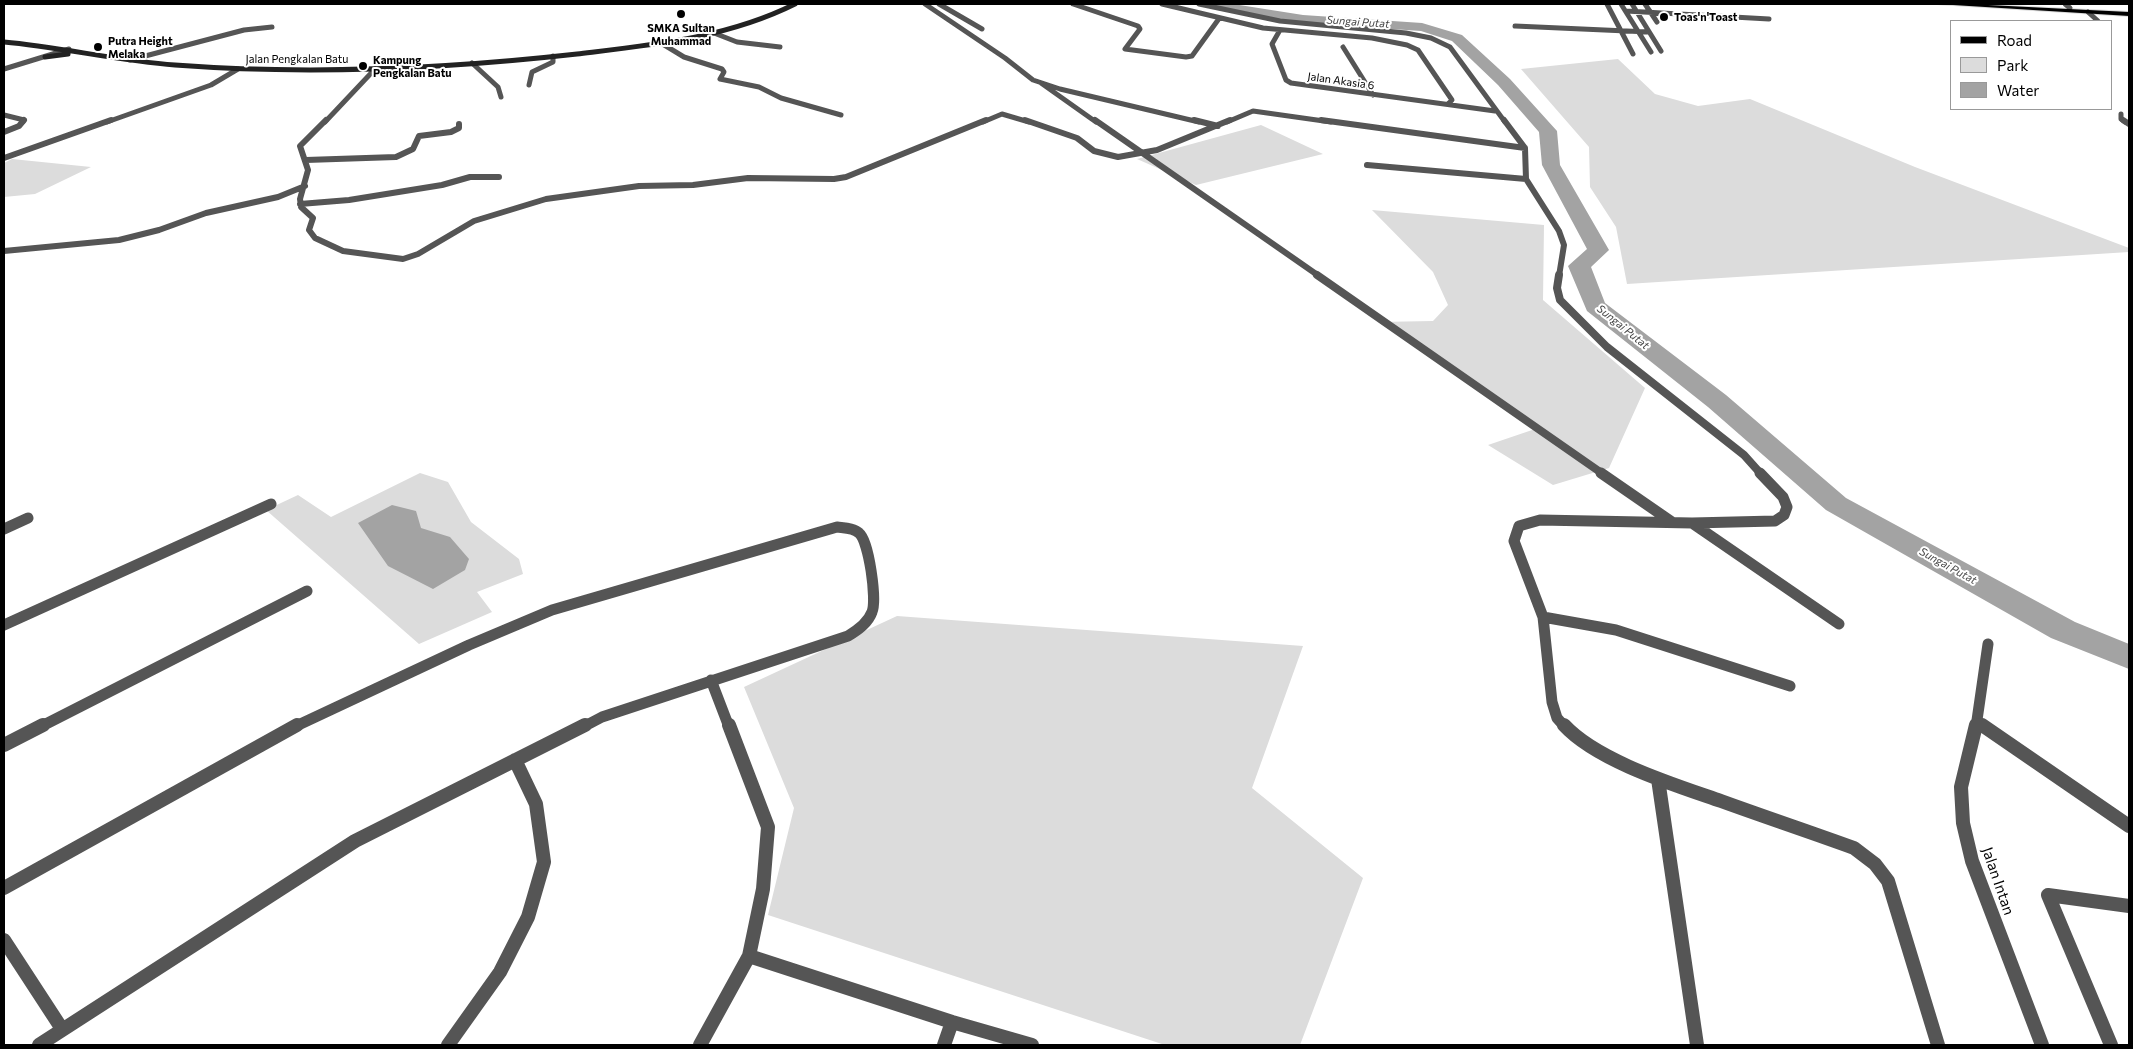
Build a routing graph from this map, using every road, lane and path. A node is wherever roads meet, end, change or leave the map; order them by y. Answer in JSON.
{"nodes":[{"id":1,"x":795,"y":4,"type":"edge"},
{"id":2,"x":925,"y":4,"type":"edge"},
{"id":3,"x":939,"y":4,"type":"edge"},
{"id":4,"x":1073,"y":4,"type":"edge"},
{"id":5,"x":1162,"y":4,"type":"edge"},
{"id":6,"x":1199,"y":4,"type":"edge"},
{"id":7,"x":1607,"y":4,"type":"edge"},
{"id":8,"x":1621,"y":4,"type":"edge"},
{"id":9,"x":1632,"y":4,"type":"edge"},
{"id":10,"x":1645,"y":4,"type":"edge"},
{"id":11,"x":1940,"y":4,"type":"edge"},
{"id":12,"x":2001,"y":4,"type":"edge"},
{"id":13,"x":2067,"y":6,"type":"edge"},
{"id":14,"x":1626,"y":11,"type":"junction"},
{"id":15,"x":1637,"y":12,"type":"junction"},
{"id":16,"x":1651,"y":12,"type":"junction"},
{"id":17,"x":2088,"y":12,"type":"junction"},
{"id":18,"x":2129,"y":13,"type":"edge"},
{"id":19,"x":1769,"y":18,"type":"dead end"},
{"id":20,"x":1218,"y":20,"type":"junction"},
{"id":21,"x":2097,"y":20,"type":"edge"},
{"id":22,"x":1657,"y":22,"type":"dead end"},
{"id":23,"x":1515,"y":26,"type":"dead end"},
{"id":24,"x":272,"y":27,"type":"dead end"},
{"id":25,"x":982,"y":29,"type":"dead end"},
{"id":26,"x":1280,"y":30,"type":"junction"},
{"id":27,"x":1621,"y":30,"type":"junction"},
{"id":28,"x":1638,"y":31,"type":"junction"},
{"id":29,"x":1649,"y":32,"type":"junction"},
{"id":30,"x":714,"y":33,"type":"junction"},
{"id":31,"x":4,"y":42,"type":"edge"},
{"id":32,"x":661,"y":43,"type":"junction"},
{"id":33,"x":30,"y":44,"type":"junction"},
{"id":34,"x":1343,"y":47,"type":"dead end"},
{"id":35,"x":780,"y":48,"type":"dead end"},
{"id":36,"x":66,"y":49,"type":"junction"},
{"id":37,"x":1661,"y":51,"type":"dead end"},
{"id":38,"x":1651,"y":52,"type":"dead end"},
{"id":39,"x":1633,"y":54,"type":"dead end"},
{"id":40,"x":42,"y":56,"type":"junction"},
{"id":41,"x":108,"y":56,"type":"junction"},
{"id":42,"x":553,"y":56,"type":"junction"},
{"id":43,"x":130,"y":60,"type":"junction"},
{"id":44,"x":472,"y":63,"type":"junction"},
{"id":45,"x":4,"y":67,"type":"edge"},
{"id":46,"x":203,"y":67,"type":"junction"},
{"id":47,"x":238,"y":69,"type":"junction"},
{"id":48,"x":375,"y":69,"type":"junction"},
{"id":49,"x":222,"y":79,"type":"junction"},
{"id":50,"x":1041,"y":83,"type":"junction"},
{"id":51,"x":529,"y":85,"type":"dead end"},
{"id":52,"x":1373,"y":95,"type":"junction"},
{"id":53,"x":500,"y":98,"type":"dead end"},
{"id":54,"x":1448,"y":104,"type":"junction"},
{"id":55,"x":1495,"y":111,"type":"junction"},
{"id":56,"x":2121,"y":114,"type":"dead end"},
{"id":57,"x":4,"y":115,"type":"edge"},
{"id":58,"x":842,"y":116,"type":"dead end"},
{"id":59,"x":459,"y":124,"type":"dead end"},
{"id":60,"x":2129,"y":124,"type":"edge"},
{"id":61,"x":1218,"y":126,"type":"junction"},
{"id":62,"x":4,"y":132,"type":"edge"},
{"id":63,"x":1525,"y":148,"type":"junction"},
{"id":64,"x":1143,"y":154,"type":"junction"},
{"id":65,"x":4,"y":158,"type":"edge"},
{"id":66,"x":306,"y":160,"type":"junction"},
{"id":67,"x":1367,"y":165,"type":"dead end"},
{"id":68,"x":499,"y":176,"type":"dead end"},
{"id":69,"x":1526,"y":179,"type":"junction"},
{"id":70,"x":305,"y":186,"type":"junction"},
{"id":71,"x":300,"y":204,"type":"junction"},
{"id":72,"x":4,"y":251,"type":"edge"},
{"id":73,"x":272,"y":504,"type":"dead end"},
{"id":74,"x":28,"y":518,"type":"dead end"},
{"id":75,"x":1672,"y":522,"type":"junction"},
{"id":76,"x":1692,"y":523,"type":"junction"},
{"id":77,"x":4,"y":528,"type":"edge"},
{"id":78,"x":307,"y":590,"type":"dead end"},
{"id":79,"x":1543,"y":617,"type":"junction"},
{"id":80,"x":1839,"y":624,"type":"dead end"},
{"id":81,"x":4,"y":625,"type":"edge"},
{"id":82,"x":1988,"y":644,"type":"dead end"},
{"id":83,"x":711,"y":680,"type":"junction"},
{"id":84,"x":1790,"y":686,"type":"dead end"},
{"id":85,"x":1977,"y":722,"type":"junction"},
{"id":86,"x":4,"y":744,"type":"edge"},
{"id":87,"x":515,"y":760,"type":"junction"},
{"id":88,"x":1658,"y":779,"type":"junction"},
{"id":89,"x":2129,"y":826,"type":"edge"},
{"id":90,"x":4,"y":888,"type":"edge"},
{"id":91,"x":2129,"y":906,"type":"edge"},
{"id":92,"x":4,"y":940,"type":"edge"},
{"id":93,"x":749,"y":956,"type":"junction"},
{"id":94,"x":952,"y":1022,"type":"junction"},
{"id":95,"x":62,"y":1030,"type":"junction"},
{"id":96,"x":39,"y":1045,"type":"edge"},
{"id":97,"x":448,"y":1045,"type":"edge"},
{"id":98,"x":700,"y":1045,"type":"edge"},
{"id":99,"x":944,"y":1045,"type":"edge"},
{"id":100,"x":1032,"y":1045,"type":"edge"},
{"id":101,"x":1697,"y":1045,"type":"edge"},
{"id":102,"x":1938,"y":1045,"type":"edge"},
{"id":103,"x":2042,"y":1045,"type":"edge"},
{"id":104,"x":2111,"y":1045,"type":"edge"}],
"edges":[{"from":1,"to":30,"type":"main road","name":"Jalan Pengkalan Batu"},
{"from":2,"to":50,"type":"street"},
{"from":3,"to":25,"type":"street"},
{"from":4,"to":20,"type":"street"},
{"from":5,"to":20,"type":"street"},
{"from":6,"to":55,"type":"street"},
{"from":7,"to":27,"type":"street"},
{"from":8,"to":14,"type":"street"},
{"from":9,"to":15,"type":"street"},
{"from":10,"to":16,"type":"street"},
{"from":11,"to":17,"type":"main road"},
{"from":12,"to":13,"type":"main road"},
{"from":13,"to":18,"type":"main road"},
{"from":14,"to":15,"type":"street"},
{"from":14,"to":28,"type":"street"},
{"from":15,"to":16,"type":"street"},
{"from":15,"to":29,"type":"street"},
{"from":16,"to":19,"type":"street"},
{"from":16,"to":22,"type":"street"},
{"from":17,"to":18,"type":"main road"},
{"from":17,"to":21,"type":"street"},
{"from":20,"to":26,"type":"street"},
{"from":23,"to":27,"type":"street"},
{"from":24,"to":43,"type":"street"},
{"from":26,"to":52,"type":"street","name":"Jalan Akasia 6"},
{"from":26,"to":54,"type":"street"},
{"from":27,"to":28,"type":"street"},
{"from":27,"to":39,"type":"street"},
{"from":28,"to":29,"type":"street"},
{"from":28,"to":38,"type":"street"},
{"from":29,"to":37,"type":"street"},
{"from":30,"to":32,"type":"main road","name":"Jalan Pengkalan Batu"},
{"from":30,"to":35,"type":"street"},
{"from":31,"to":33,"type":"main road","name":"Jalan Pengkalan Batu"},
{"from":32,"to":42,"type":"main road","name":"Jalan Pengkalan Batu"},
{"from":32,"to":58,"type":"street"},
{"from":33,"to":36,"type":"main road","name":"Jalan Pengkalan Batu"},
{"from":33,"to":40,"type":"main road"},
{"from":34,"to":52,"type":"street"},
{"from":36,"to":40,"type":"street"},
{"from":36,"to":41,"type":"main road","name":"Jalan Pengkalan Batu"},
{"from":40,"to":41,"type":"main road"},
{"from":40,"to":45,"type":"street"},
{"from":41,"to":43,"type":"main road","name":"Jalan Pengkalan Batu"},
{"from":42,"to":44,"type":"main road","name":"Jalan Pengkalan Batu"},
{"from":42,"to":51,"type":"street"},
{"from":43,"to":46,"type":"main road","name":"Jalan Pengkalan Batu"},
{"from":44,"to":48,"type":"main road","name":"Jalan Pengkalan Batu"},
{"from":44,"to":53,"type":"street"},
{"from":46,"to":47,"type":"main road","name":"Jalan Pengkalan Batu"},
{"from":46,"to":49,"type":"main road"},
{"from":47,"to":48,"type":"main road","name":"Jalan Pengkalan Batu"},
{"from":47,"to":49,"type":"street"},
{"from":48,"to":66,"type":"street"},
{"from":49,"to":65,"type":"street"},
{"from":50,"to":61,"type":"street"},
{"from":50,"to":64,"type":"street"},
{"from":52,"to":54,"type":"street","name":"Jalan Akasia 6"},
{"from":54,"to":55,"type":"street","name":"Jalan Akasia 6"},
{"from":55,"to":63,"type":"street"},
{"from":56,"to":60,"type":"street"},
{"from":57,"to":62,"type":"street"},
{"from":59,"to":66,"type":"street"},
{"from":61,"to":63,"type":"street"},
{"from":61,"to":64,"type":"street"},
{"from":63,"to":69,"type":"street"},
{"from":64,"to":71,"type":"street"},
{"from":64,"to":75,"type":"street"},
{"from":66,"to":70,"type":"street"},
{"from":67,"to":69,"type":"street"},
{"from":68,"to":71,"type":"street"},
{"from":69,"to":76,"type":"street"},
{"from":70,"to":71,"type":"street"},
{"from":70,"to":72,"type":"street"},
{"from":73,"to":81,"type":"street"},
{"from":74,"to":77,"type":"street"},
{"from":75,"to":76,"type":"street"},
{"from":75,"to":79,"type":"street"},
{"from":76,"to":80,"type":"street"},
{"from":78,"to":86,"type":"street"},
{"from":79,"to":84,"type":"street"},
{"from":79,"to":88,"type":"street"},
{"from":82,"to":85,"type":"street","name":"Jalan Intan"},
{"from":83,"to":87,"type":"street"},
{"from":83,"to":90,"type":"street"},
{"from":83,"to":93,"type":"street"},
{"from":85,"to":89,"type":"street"},
{"from":85,"to":103,"type":"street","name":"Jalan Intan"},
{"from":87,"to":95,"type":"street"},
{"from":87,"to":97,"type":"street"},
{"from":88,"to":101,"type":"street"},
{"from":88,"to":102,"type":"street"},
{"from":91,"to":104,"type":"street"},
{"from":92,"to":95,"type":"street"},
{"from":93,"to":94,"type":"street"},
{"from":93,"to":98,"type":"street"},
{"from":94,"to":99,"type":"street"},
{"from":94,"to":100,"type":"street"},
{"from":95,"to":96,"type":"street"}]}
